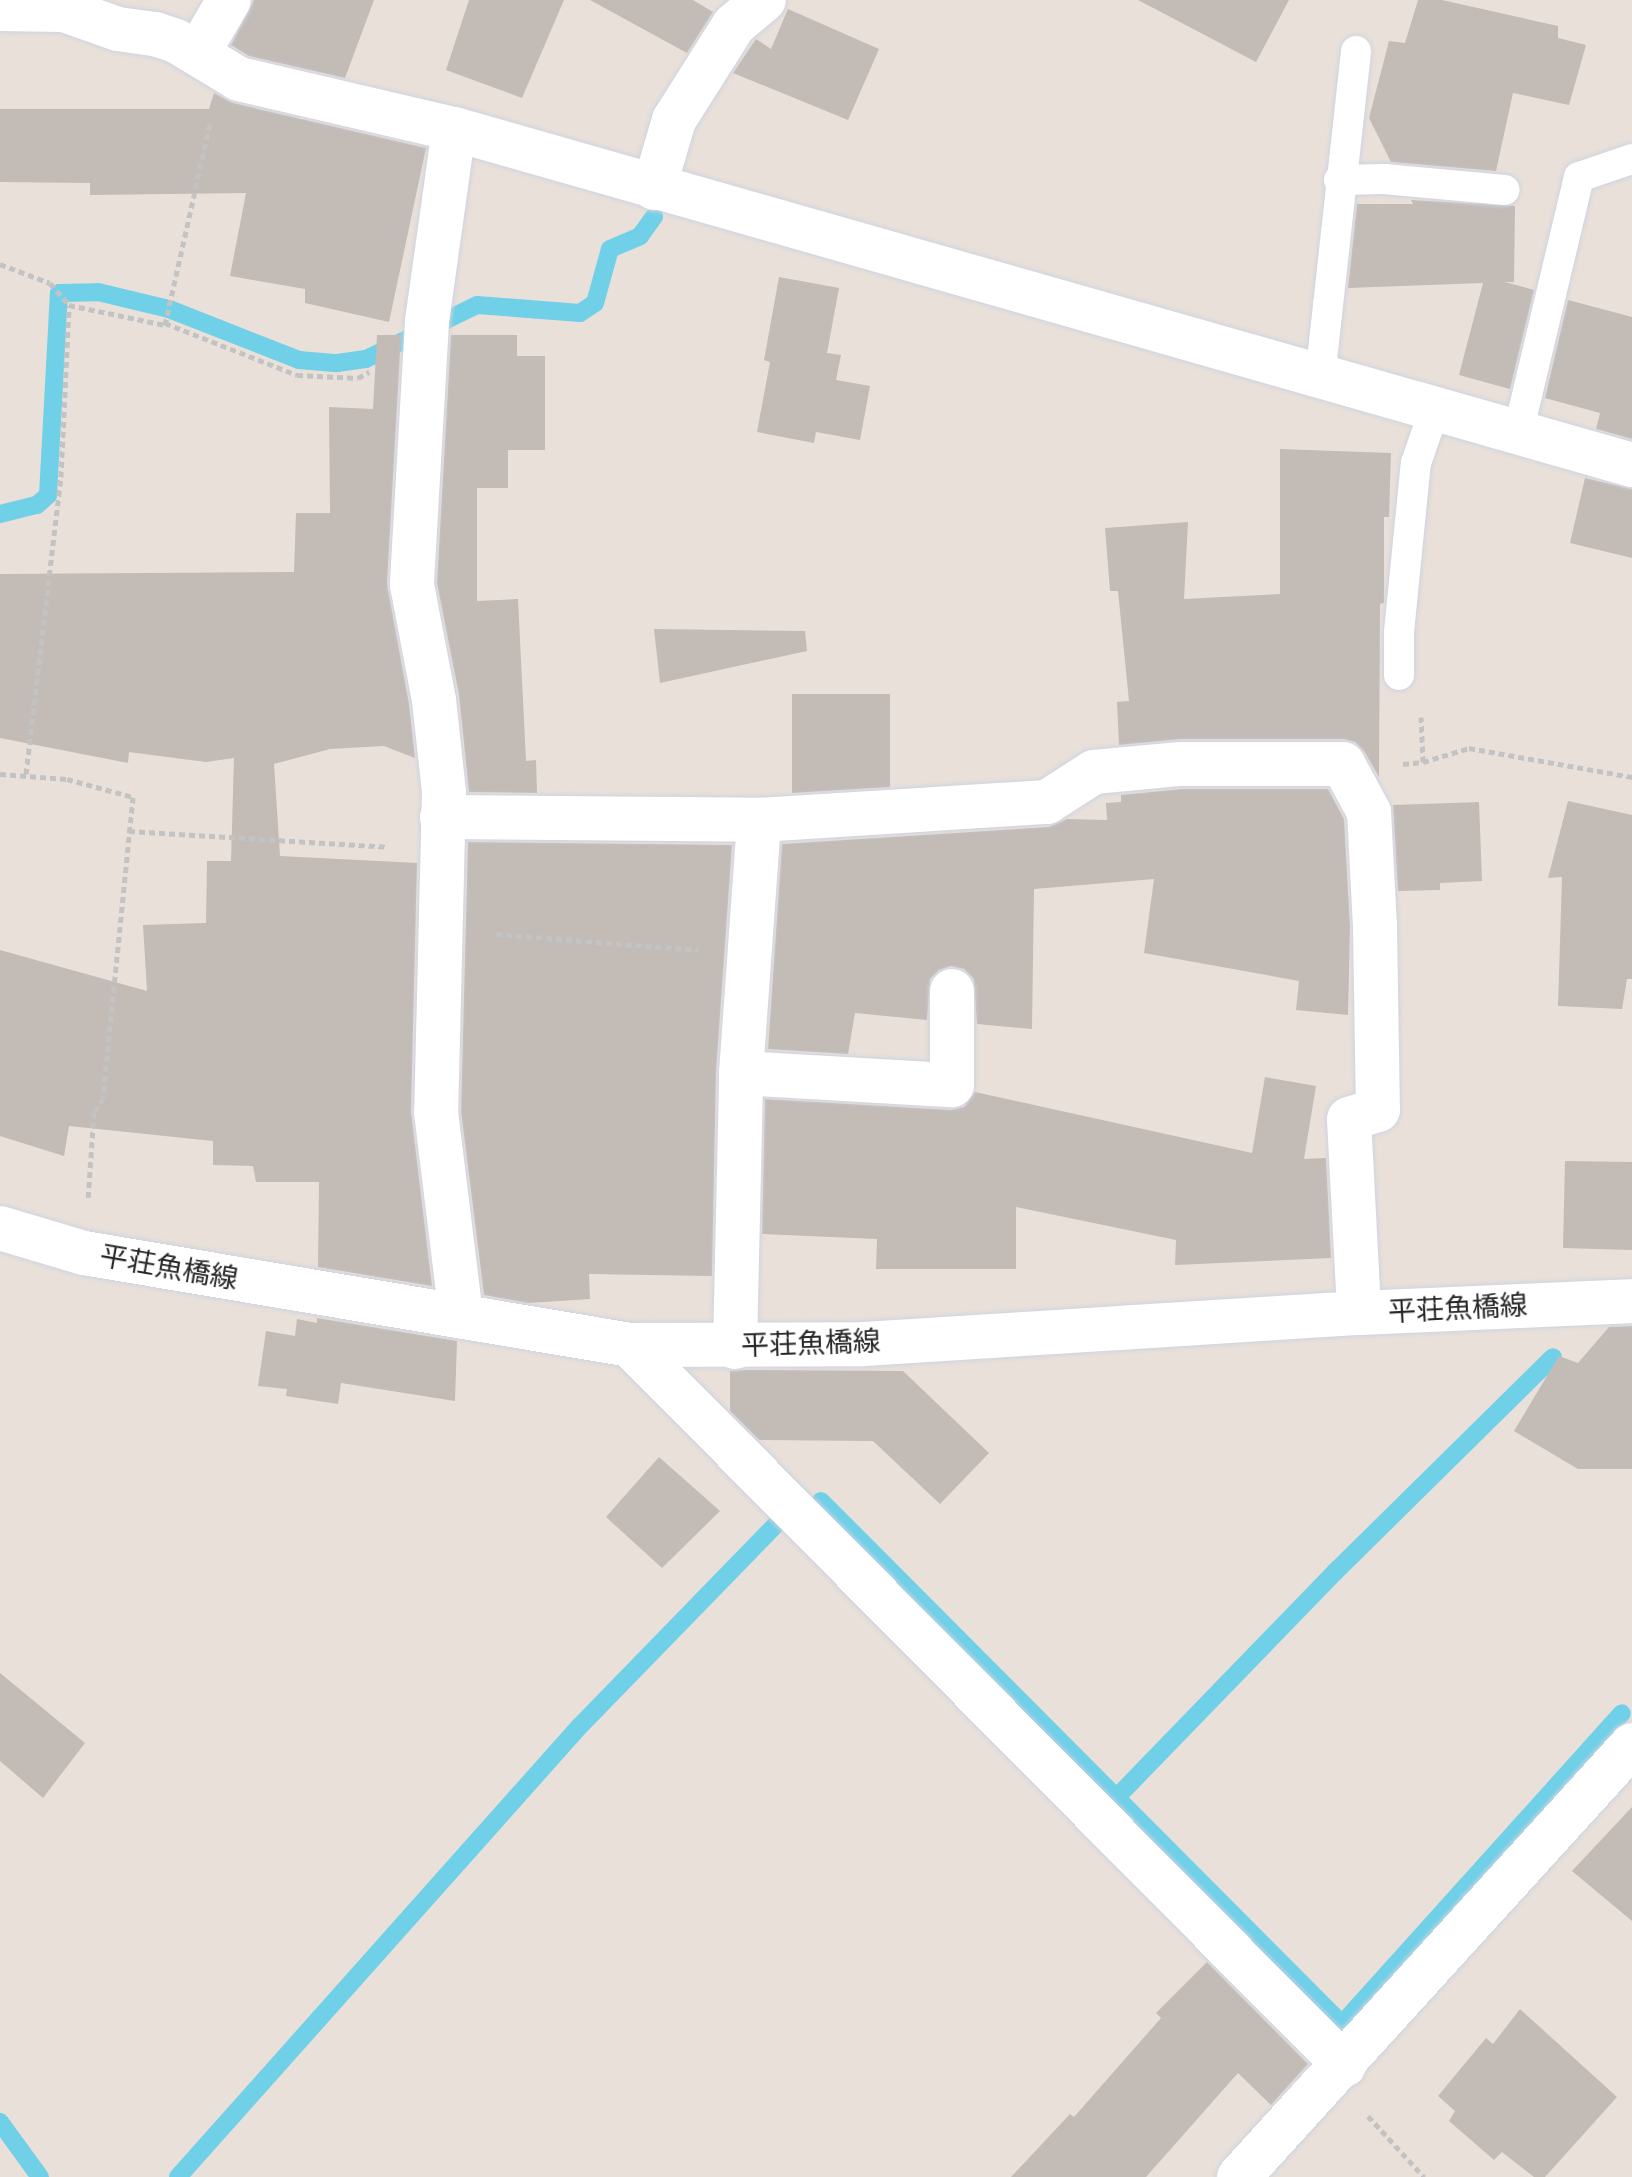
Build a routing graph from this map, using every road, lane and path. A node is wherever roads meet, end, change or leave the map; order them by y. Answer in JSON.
{"nodes":[{"id":1,"x":229,"y":0,"type":"edge"},
{"id":2,"x":764,"y":0,"type":"edge"},
{"id":3,"x":0,"y":9,"type":"edge"},
{"id":4,"x":1356,"y":51,"type":"dead end"},
{"id":5,"x":198,"y":53,"type":"junction"},
{"id":6,"x":239,"y":79,"type":"junction"},
{"id":7,"x":454,"y":129,"type":"junction"},
{"id":8,"x":1632,"y":159,"type":"edge"},
{"id":9,"x":1339,"y":180,"type":"junction"},
{"id":10,"x":654,"y":188,"type":"junction"},
{"id":11,"x":1504,"y":190,"type":"dead end"},
{"id":12,"x":0,"y":264,"type":"edge"},
{"id":13,"x":69,"y":305,"type":"junction"},
{"id":14,"x":165,"y":325,"type":"junction"},
{"id":15,"x":426,"y":332,"type":"junction"},
{"id":16,"x":1320,"y":378,"type":"junction"},
{"id":17,"x":1434,"y":411,"type":"junction"},
{"id":18,"x":1518,"y":433,"type":"junction"},
{"id":19,"x":1632,"y":465,"type":"edge"},
{"id":20,"x":1399,"y":675,"type":"joint"},
{"id":21,"x":1423,"y":762,"type":"junction"},
{"id":22,"x":1343,"y":764,"type":"junction"},
{"id":23,"x":0,"y":774,"type":"edge"},
{"id":24,"x":26,"y":774,"type":"junction"},
{"id":25,"x":1632,"y":777,"type":"edge"},
{"id":26,"x":759,"y":820,"type":"junction"},
{"id":27,"x":441,"y":828,"type":"junction"},
{"id":28,"x":129,"y":831,"type":"junction"},
{"id":29,"x":440,"y":929,"type":"junction"},
{"id":30,"x":750,"y":953,"type":"junction"},
{"id":31,"x":952,"y":991,"type":"dead end"},
{"id":32,"x":741,"y":1073,"type":"junction"},
{"id":33,"x":0,"y":1228,"type":"edge"},
{"id":34,"x":84,"y":1253,"type":"junction"},
{"id":35,"x":1632,"y":1301,"type":"edge"},
{"id":36,"x":1359,"y":1313,"type":"junction"},
{"id":37,"x":461,"y":1316,"type":"junction"},
{"id":38,"x":630,"y":1345,"type":"junction"},
{"id":39,"x":735,"y":1347,"type":"junction"},
{"id":40,"x":1632,"y":1745,"type":"edge"},
{"id":41,"x":1338,"y":2071,"type":"junction"},
{"id":42,"x":1239,"y":2177,"type":"edge"},
{"id":43,"x":1424,"y":2177,"type":"edge"}],
"edges":[{"from":1,"to":5,"type":"street"},
{"from":2,"to":10,"type":"street"},
{"from":3,"to":5,"type":"street"},
{"from":4,"to":9,"type":"lane"},
{"from":5,"to":6,"type":"street"},
{"from":6,"to":7,"type":"street"},
{"from":6,"to":14,"type":"path"},
{"from":7,"to":10,"type":"street"},
{"from":7,"to":15,"type":"street"},
{"from":8,"to":18,"type":"lane"},
{"from":9,"to":11,"type":"lane"},
{"from":9,"to":16,"type":"lane"},
{"from":10,"to":16,"type":"street"},
{"from":12,"to":13,"type":"path"},
{"from":13,"to":14,"type":"path"},
{"from":13,"to":24,"type":"path"},
{"from":14,"to":15,"type":"path"},
{"from":15,"to":27,"type":"street"},
{"from":16,"to":17,"type":"street"},
{"from":17,"to":18,"type":"street"},
{"from":17,"to":20,"type":"lane"},
{"from":18,"to":19,"type":"street"},
{"from":20,"to":21,"type":"path"},
{"from":21,"to":22,"type":"path"},
{"from":21,"to":25,"type":"path"},
{"from":22,"to":26,"type":"street"},
{"from":22,"to":36,"type":"street"},
{"from":23,"to":24,"type":"path"},
{"from":24,"to":28,"type":"path"},
{"from":26,"to":27,"type":"street"},
{"from":26,"to":30,"type":"street"},
{"from":27,"to":28,"type":"path"},
{"from":27,"to":29,"type":"street"},
{"from":28,"to":34,"type":"path"},
{"from":29,"to":30,"type":"path"},
{"from":29,"to":37,"type":"street"},
{"from":30,"to":32,"type":"street"},
{"from":31,"to":32,"type":"street"},
{"from":32,"to":39,"type":"street"},
{"from":33,"to":34,"type":"street","name":"平荘魚橋線"},
{"from":34,"to":37,"type":"street","name":"平荘魚橋線"},
{"from":35,"to":36,"type":"street","name":"平荘魚橋線"},
{"from":36,"to":39,"type":"street","name":"平荘魚橋線"},
{"from":37,"to":38,"type":"street","name":"平荘魚橋線"},
{"from":38,"to":39,"type":"street","name":"平荘魚橋線"},
{"from":38,"to":41,"type":"street"},
{"from":40,"to":41,"type":"street"},
{"from":41,"to":42,"type":"street"},
{"from":41,"to":43,"type":"path"}]}
